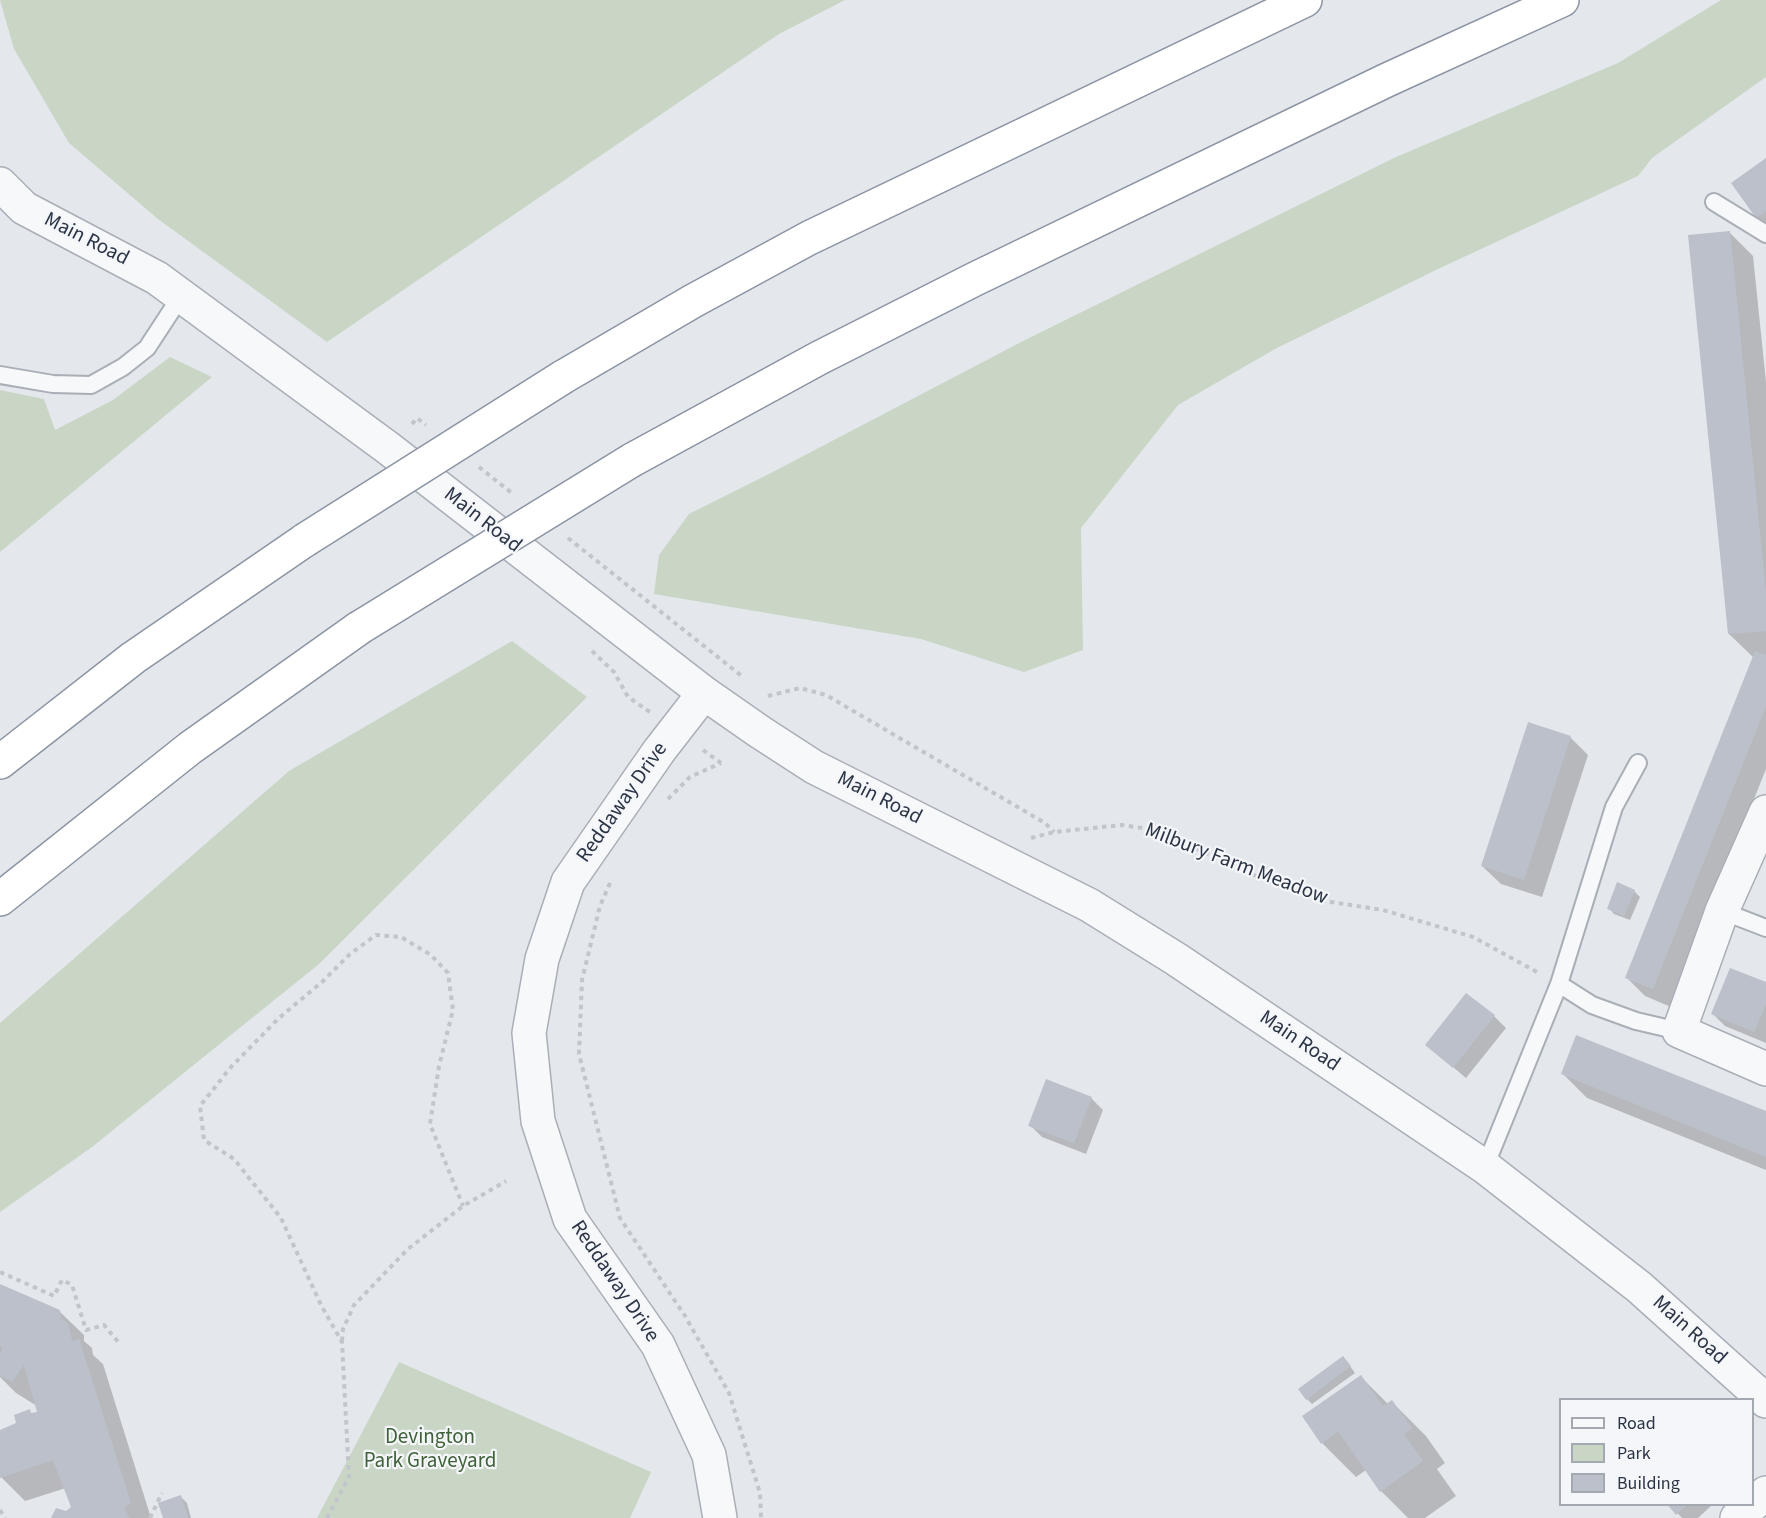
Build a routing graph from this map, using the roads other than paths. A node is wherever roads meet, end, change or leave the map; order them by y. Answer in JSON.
{"nodes":[{"id":1,"x":1305,"y":0,"type":"edge"},
{"id":2,"x":1562,"y":0,"type":"edge"},
{"id":3,"x":0,"y":184,"type":"edge"},
{"id":4,"x":1714,"y":202,"type":"dead end"},
{"id":5,"x":1766,"y":234,"type":"edge"},
{"id":6,"x":181,"y":296,"type":"junction"},
{"id":7,"x":0,"y":375,"type":"edge"},
{"id":8,"x":704,"y":693,"type":"junction"},
{"id":9,"x":0,"y":762,"type":"edge"},
{"id":10,"x":1638,"y":763,"type":"dead end"},
{"id":11,"x":1766,"y":812,"type":"edge"},
{"id":12,"x":0,"y":899,"type":"edge"},
{"id":13,"x":1722,"y":911,"type":"junction"},
{"id":14,"x":1766,"y":928,"type":"edge"},
{"id":15,"x":1558,"y":984,"type":"junction"},
{"id":16,"x":1679,"y":1031,"type":"junction"},
{"id":17,"x":1766,"y":1069,"type":"edge"},
{"id":18,"x":1485,"y":1167,"type":"junction"},
{"id":19,"x":1766,"y":1401,"type":"edge"},
{"id":20,"x":1766,"y":1493,"type":"edge"},
{"id":21,"x":1754,"y":1503,"type":"edge"},
{"id":22,"x":1751,"y":1506,"type":"edge"},
{"id":23,"x":720,"y":1518,"type":"edge"},
{"id":24,"x":1737,"y":1518,"type":"edge"}],
"edges":[{"from":1,"to":9,"type":"highway","bridge":true},
{"from":2,"to":12,"type":"highway","bridge":true},
{"from":3,"to":6,"type":"street","name":"Main Road"},
{"from":4,"to":5,"type":"lane"},
{"from":6,"to":7,"type":"lane"},
{"from":6,"to":8,"type":"street","name":"Main Road"},
{"from":8,"to":18,"type":"street","name":"Main Road"},
{"from":8,"to":23,"type":"street","name":"Reddaway Drive"},
{"from":10,"to":15,"type":"lane"},
{"from":11,"to":13,"type":"street"},
{"from":13,"to":14,"type":"lane"},
{"from":13,"to":16,"type":"street"},
{"from":15,"to":16,"type":"lane"},
{"from":15,"to":18,"type":"lane"},
{"from":16,"to":17,"type":"street"},
{"from":18,"to":19,"type":"street","name":"Main Road"},
{"from":20,"to":21,"type":"street"},
{"from":22,"to":24,"type":"street"}]}
